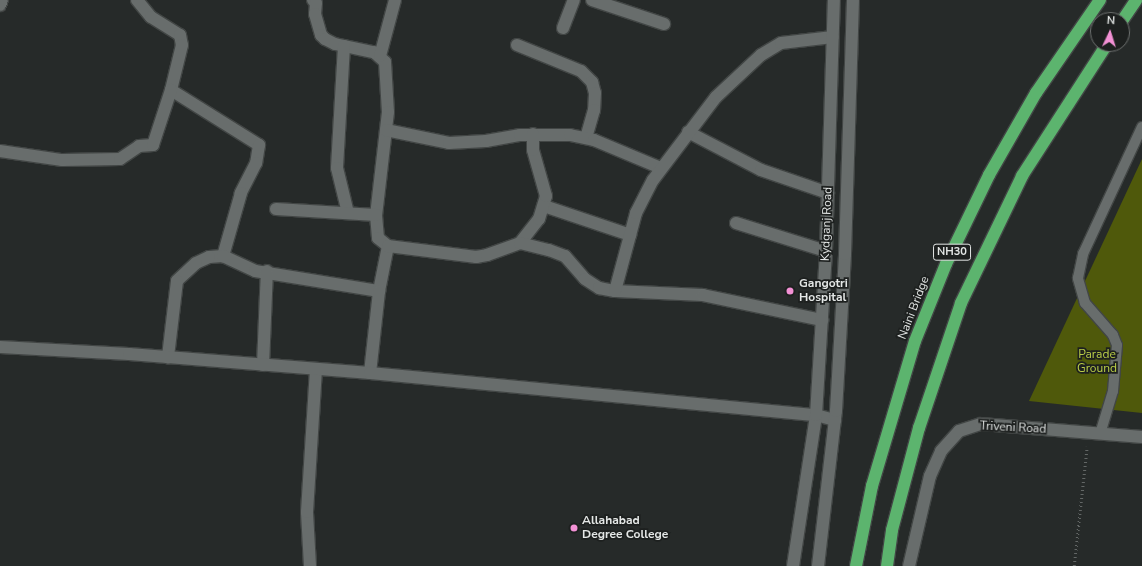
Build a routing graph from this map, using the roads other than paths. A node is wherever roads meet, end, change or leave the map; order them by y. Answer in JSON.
{"nodes":[{"id":1,"x":2,"y":0,"type":"edge"},
{"id":2,"x":138,"y":0,"type":"edge"},
{"id":3,"x":313,"y":0,"type":"edge"},
{"id":4,"x":395,"y":0,"type":"edge"},
{"id":5,"x":574,"y":0,"type":"edge"},
{"id":6,"x":592,"y":0,"type":"edge"},
{"id":7,"x":834,"y":0,"type":"edge"},
{"id":8,"x":853,"y":0,"type":"edge"},
{"id":9,"x":1100,"y":0,"type":"edge"},
{"id":10,"x":1136,"y":0,"type":"edge"},
{"id":11,"x":0,"y":5,"type":"edge"},
{"id":12,"x":1128,"y":12,"type":"edge"},
{"id":13,"x":664,"y":24,"type":"dead end"},
{"id":14,"x":564,"y":28,"type":"dead end"},
{"id":15,"x":833,"y":37,"type":"junction"},
{"id":16,"x":517,"y":45,"type":"dead end"},
{"id":17,"x":344,"y":46,"type":"junction"},
{"id":18,"x":1102,"y":52,"type":"edge"},
{"id":19,"x":380,"y":56,"type":"junction"},
{"id":20,"x":171,"y":90,"type":"junction"},
{"id":21,"x":1142,"y":127,"type":"edge"},
{"id":22,"x":386,"y":130,"type":"junction"},
{"id":23,"x":688,"y":132,"type":"junction"},
{"id":24,"x":533,"y":134,"type":"junction"},
{"id":25,"x":586,"y":138,"type":"junction"},
{"id":26,"x":0,"y":150,"type":"edge"},
{"id":27,"x":661,"y":168,"type":"junction"},
{"id":28,"x":828,"y":193,"type":"junction"},
{"id":29,"x":544,"y":206,"type":"junction"},
{"id":30,"x":276,"y":209,"type":"dead end"},
{"id":31,"x":348,"y":213,"type":"junction"},
{"id":32,"x":376,"y":215,"type":"junction"},
{"id":33,"x":736,"y":223,"type":"dead end"},
{"id":34,"x":630,"y":235,"type":"junction"},
{"id":35,"x":520,"y":243,"type":"junction"},
{"id":36,"x":388,"y":246,"type":"junction"},
{"id":37,"x":826,"y":251,"type":"junction"},
{"id":38,"x":223,"y":256,"type":"junction"},
{"id":39,"x":267,"y":271,"type":"junction"},
{"id":40,"x":379,"y":291,"type":"junction"},
{"id":41,"x":615,"y":291,"type":"junction"},
{"id":42,"x":822,"y":320,"type":"junction"},
{"id":43,"x":0,"y":347,"type":"edge"},
{"id":44,"x":168,"y":357,"type":"junction"},
{"id":45,"x":263,"y":365,"type":"junction"},
{"id":46,"x":316,"y":369,"type":"junction"},
{"id":47,"x":370,"y":373,"type":"junction"},
{"id":48,"x":816,"y":415,"type":"junction"},
{"id":49,"x":835,"y":420,"type":"junction"},
{"id":50,"x":1094,"y":433,"type":"junction"},
{"id":51,"x":1142,"y":437,"type":"edge"},
{"id":52,"x":310,"y":566,"type":"edge"},
{"id":53,"x":793,"y":566,"type":"edge"},
{"id":54,"x":818,"y":566,"type":"edge"},
{"id":55,"x":856,"y":566,"type":"edge"},
{"id":56,"x":887,"y":566,"type":"edge"},
{"id":57,"x":909,"y":566,"type":"edge"}],
"edges":[{"from":1,"to":11,"type":"street"},
{"from":2,"to":20,"type":"street"},
{"from":3,"to":17,"type":"street"},
{"from":4,"to":19,"type":"street"},
{"from":5,"to":14,"type":"street"},
{"from":6,"to":13,"type":"street"},
{"from":7,"to":15,"type":"street","name":"Kydganj Road"},
{"from":8,"to":49,"type":"street","name":"Kydganj Road"},
{"from":9,"to":55,"type":"highway","name":"Naini Bridge","number":"NH30"},
{"from":10,"to":12,"type":"highway"},
{"from":15,"to":23,"type":"street"},
{"from":15,"to":28,"type":"street","name":"Kydganj Road"},
{"from":16,"to":25,"type":"street"},
{"from":17,"to":19,"type":"street"},
{"from":17,"to":31,"type":"street"},
{"from":18,"to":56,"type":"highway","number":"NH30"},
{"from":19,"to":22,"type":"street"},
{"from":20,"to":26,"type":"street"},
{"from":20,"to":38,"type":"street"},
{"from":21,"to":50,"type":"lane"},
{"from":22,"to":24,"type":"street"},
{"from":22,"to":32,"type":"street"},
{"from":23,"to":27,"type":"street"},
{"from":23,"to":28,"type":"street"},
{"from":24,"to":25,"type":"street"},
{"from":24,"to":29,"type":"street"},
{"from":25,"to":27,"type":"street"},
{"from":27,"to":34,"type":"street"},
{"from":28,"to":37,"type":"street","name":"Kydganj Road"},
{"from":29,"to":34,"type":"street"},
{"from":29,"to":35,"type":"street"},
{"from":30,"to":31,"type":"street"},
{"from":31,"to":32,"type":"street"},
{"from":32,"to":36,"type":"street"},
{"from":33,"to":37,"type":"street"},
{"from":34,"to":41,"type":"street"},
{"from":35,"to":36,"type":"street"},
{"from":35,"to":41,"type":"street"},
{"from":36,"to":40,"type":"street"},
{"from":37,"to":42,"type":"street","name":"Kydganj Road"},
{"from":38,"to":39,"type":"street"},
{"from":38,"to":44,"type":"street"},
{"from":39,"to":40,"type":"street"},
{"from":39,"to":45,"type":"street"},
{"from":40,"to":47,"type":"street"},
{"from":41,"to":42,"type":"street"},
{"from":42,"to":48,"type":"street","name":"Kydganj Road"},
{"from":43,"to":44,"type":"street"},
{"from":44,"to":45,"type":"street"},
{"from":45,"to":46,"type":"street"},
{"from":46,"to":47,"type":"street"},
{"from":46,"to":52,"type":"street"},
{"from":47,"to":48,"type":"street"},
{"from":48,"to":49,"type":"street"},
{"from":48,"to":53,"type":"street","name":"Kydganj Road"},
{"from":49,"to":54,"type":"street","name":"Kydganj Road"},
{"from":50,"to":51,"type":"street","name":"Triveni Road"},
{"from":50,"to":57,"type":"street","name":"Triveni Road"}]}
